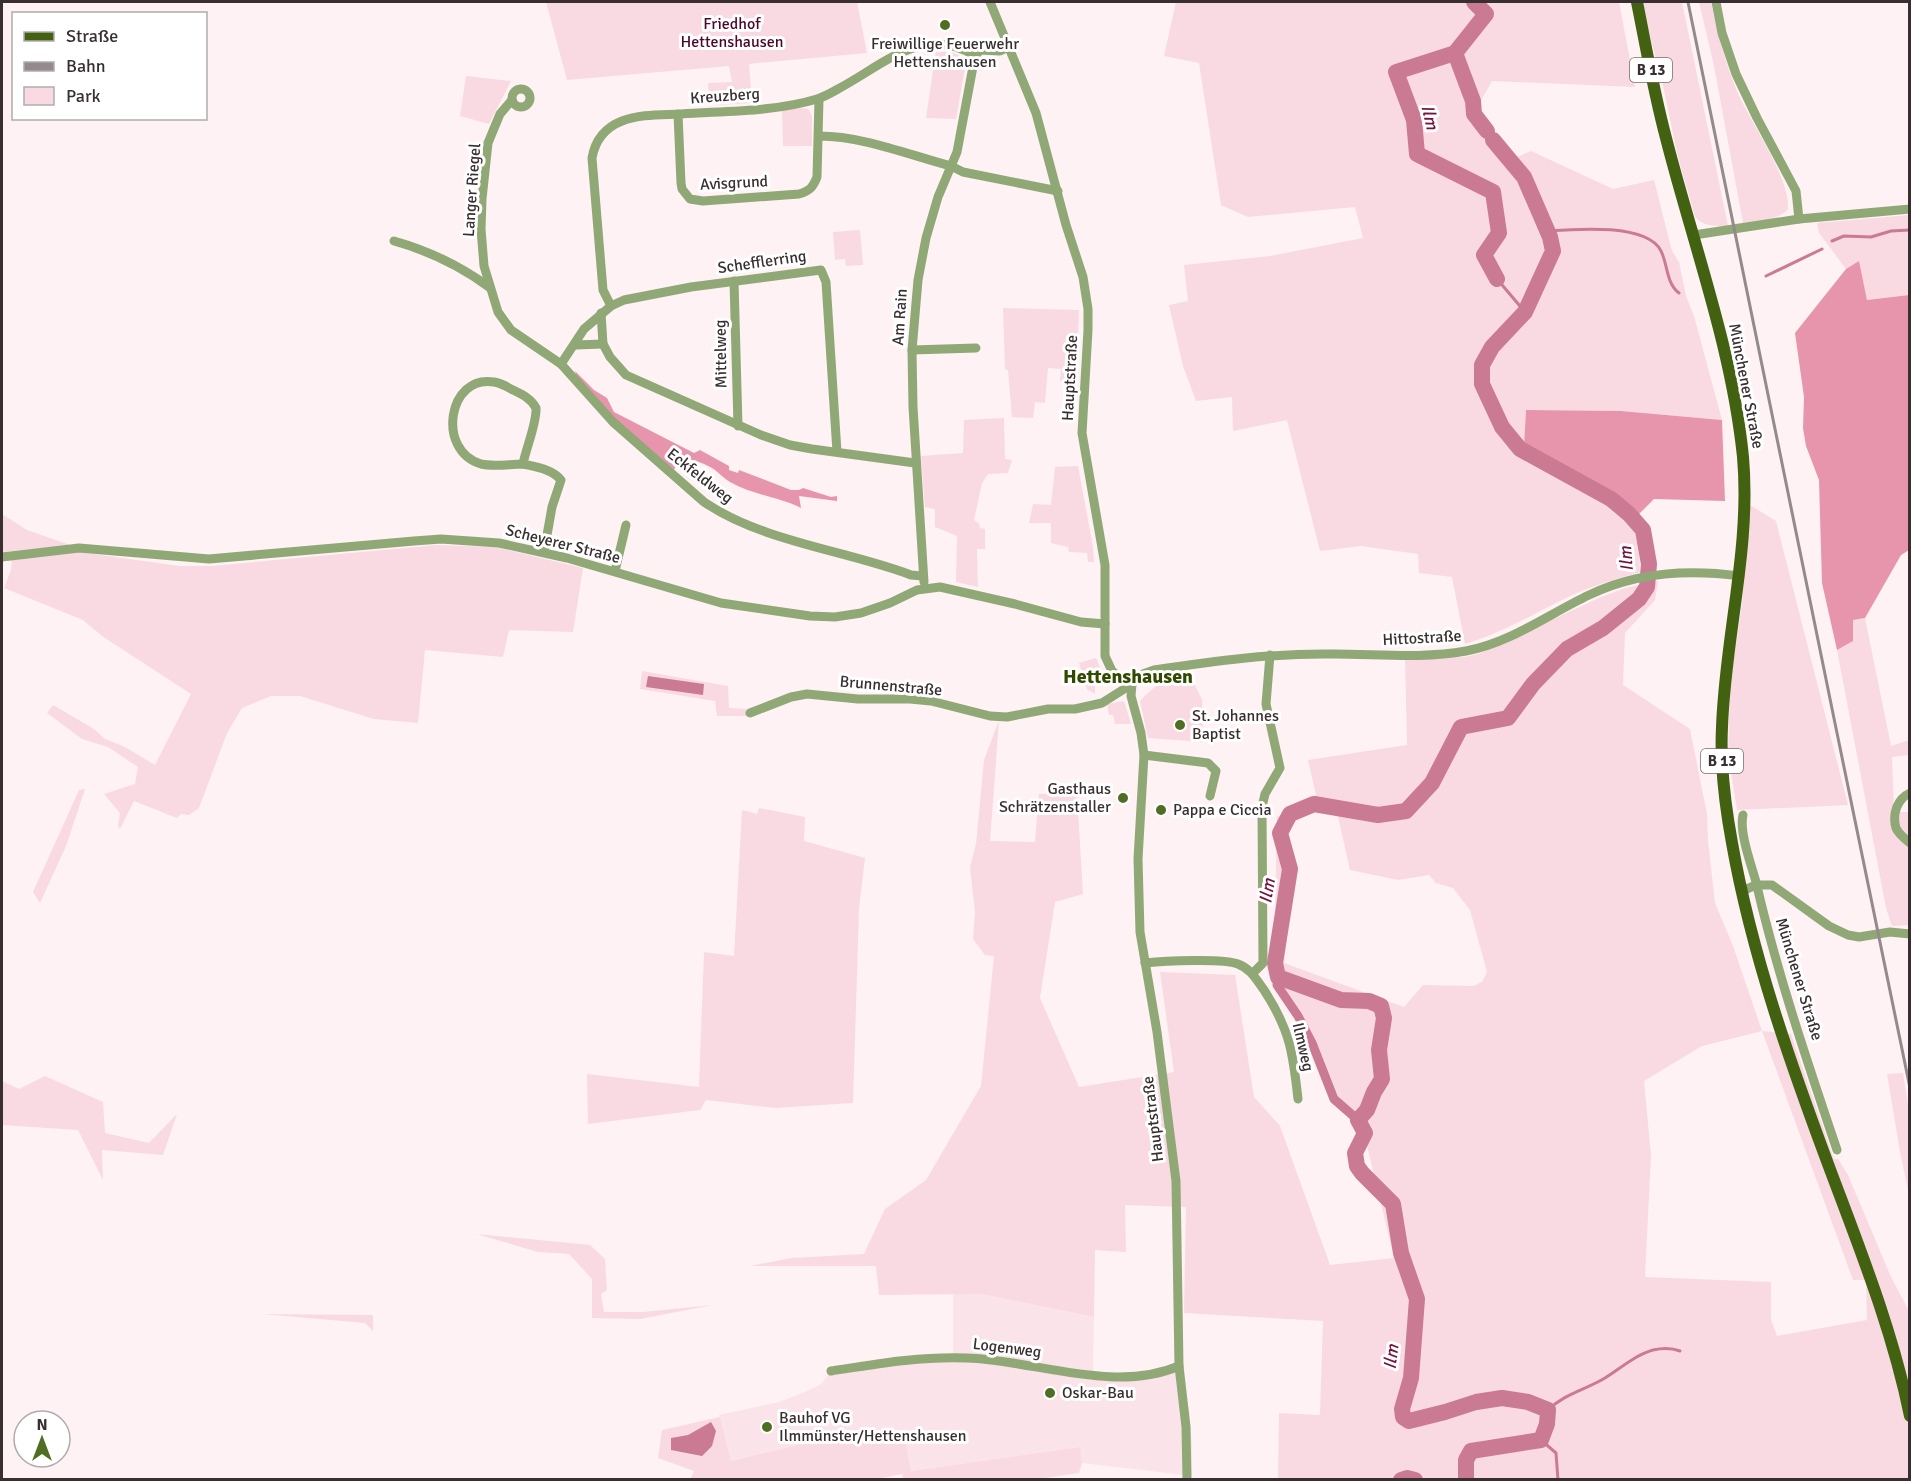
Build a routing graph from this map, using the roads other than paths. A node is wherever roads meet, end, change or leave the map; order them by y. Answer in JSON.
{"nodes":[{"id":1,"x":990,"y":2,"type":"edge"},
{"id":2,"x":1637,"y":2,"type":"edge"},
{"id":3,"x":1716,"y":2,"type":"edge"},
{"id":4,"x":1010,"y":46,"type":"junction"},
{"id":5,"x":975,"y":56,"type":"junction"},
{"id":6,"x":819,"y":99,"type":"junction"},
{"id":7,"x":512,"y":100,"type":"dead end"},
{"id":8,"x":678,"y":114,"type":"junction"},
{"id":9,"x":819,"y":136,"type":"junction"},
{"id":10,"x":951,"y":166,"type":"junction"},
{"id":11,"x":1058,"y":191,"type":"junction"},
{"id":12,"x":1910,"y":209,"type":"edge"},
{"id":13,"x":1799,"y":219,"type":"junction"},
{"id":14,"x":1694,"y":235,"type":"junction"},
{"id":15,"x":394,"y":241,"type":"dead end"},
{"id":16,"x":734,"y":282,"type":"junction"},
{"id":17,"x":489,"y":286,"type":"junction"},
{"id":18,"x":611,"y":306,"type":"junction"},
{"id":19,"x":602,"y":313,"type":"junction"},
{"id":20,"x":603,"y":344,"type":"junction"},
{"id":21,"x":574,"y":345,"type":"junction"},
{"id":22,"x":976,"y":348,"type":"dead end"},
{"id":23,"x":912,"y":350,"type":"junction"},
{"id":24,"x":561,"y":364,"type":"junction"},
{"id":25,"x":738,"y":426,"type":"junction"},
{"id":26,"x":837,"y":452,"type":"junction"},
{"id":27,"x":915,"y":463,"type":"junction"},
{"id":28,"x":523,"y":465,"type":"junction"},
{"id":29,"x":626,"y":525,"type":"dead end"},
{"id":30,"x":544,"y":552,"type":"junction"},
{"id":31,"x":2,"y":557,"type":"edge"},
{"id":32,"x":615,"y":571,"type":"junction"},
{"id":33,"x":922,"y":576,"type":"junction"},
{"id":34,"x":1740,"y":576,"type":"junction"},
{"id":35,"x":926,"y":588,"type":"junction"},
{"id":36,"x":1105,"y":624,"type":"junction"},
{"id":37,"x":1270,"y":655,"type":"junction"},
{"id":38,"x":1132,"y":684,"type":"junction"},
{"id":39,"x":750,"y":712,"type":"dead end"},
{"id":40,"x":1144,"y":755,"type":"junction"},
{"id":41,"x":1910,"y":793,"type":"edge"},
{"id":42,"x":1210,"y":796,"type":"dead end"},
{"id":43,"x":1743,"y":815,"type":"dead end"},
{"id":44,"x":1910,"y":843,"type":"edge"},
{"id":45,"x":1756,"y":885,"type":"junction"},
{"id":46,"x":1742,"y":891,"type":"junction"},
{"id":47,"x":1910,"y":934,"type":"edge"},
{"id":48,"x":1145,"y":963,"type":"junction"},
{"id":49,"x":1253,"y":973,"type":"junction"},
{"id":50,"x":1298,"y":1099,"type":"dead end"},
{"id":51,"x":1837,"y":1150,"type":"dead end"},
{"id":52,"x":1179,"y":1366,"type":"junction"},
{"id":53,"x":831,"y":1371,"type":"dead end"},
{"id":54,"x":1910,"y":1416,"type":"edge"},
{"id":55,"x":1187,"y":1479,"type":"edge"}],
"edges":[{"from":1,"to":4,"type":"street","name":"Hauptstraße"},
{"from":2,"to":14,"type":"main road","name":"Münchener Straße","number":"B 13"},
{"from":3,"to":13,"type":"street"},
{"from":4,"to":5,"type":"street"},
{"from":4,"to":11,"type":"street","name":"Hauptstraße"},
{"from":5,"to":6,"type":"street","name":"Kreuzberg"},
{"from":5,"to":10,"type":"street","name":"Am Rain"},
{"from":6,"to":8,"type":"street","name":"Kreuzberg"},
{"from":6,"to":9,"type":"street","name":"Avisgrund"},
{"from":7,"to":17,"type":"street","name":"Langer Riegel"},
{"from":8,"to":9,"type":"street","name":"Avisgrund"},
{"from":8,"to":18,"type":"street","name":"Kreuzberg"},
{"from":9,"to":10,"type":"street"},
{"from":10,"to":11,"type":"street"},
{"from":10,"to":23,"type":"street","name":"Am Rain"},
{"from":11,"to":36,"type":"street","name":"Hauptstraße"},
{"from":12,"to":13,"type":"street"},
{"from":13,"to":14,"type":"street"},
{"from":14,"to":34,"type":"main road","name":"Münchener Straße","number":"B 13"},
{"from":15,"to":17,"type":"street"},
{"from":16,"to":18,"type":"street","name":"Schefflerring"},
{"from":16,"to":25,"type":"street","name":"Mittelweg"},
{"from":16,"to":26,"type":"street","name":"Schefflerring"},
{"from":17,"to":24,"type":"street","name":"Langer Riegel"},
{"from":18,"to":19,"type":"street","name":"Schefflerring"},
{"from":19,"to":20,"type":"street"},
{"from":19,"to":21,"type":"street","name":"Schefflerring"},
{"from":20,"to":21,"type":"street"},
{"from":20,"to":25,"type":"street"},
{"from":21,"to":24,"type":"street","name":"Schefflerring"},
{"from":22,"to":23,"type":"street"},
{"from":23,"to":27,"type":"street","name":"Am Rain"},
{"from":24,"to":33,"type":"street","name":"Eckfeldweg"},
{"from":25,"to":26,"type":"street"},
{"from":26,"to":27,"type":"street"},
{"from":27,"to":33,"type":"street","name":"Am Rain"},
{"from":28,"to":28,"type":"street"},
{"from":28,"to":30,"type":"street"},
{"from":29,"to":32,"type":"street"},
{"from":30,"to":31,"type":"street","name":"Scheyerer Straße"},
{"from":30,"to":32,"type":"street","name":"Scheyerer Straße"},
{"from":32,"to":35,"type":"street","name":"Scheyerer Straße"},
{"from":33,"to":35,"type":"street","name":"Am Rain"},
{"from":34,"to":37,"type":"street","name":"Hittostraße"},
{"from":34,"to":46,"type":"main road","name":"Münchener Straße","number":"B 13"},
{"from":35,"to":36,"type":"street","name":"Scheyerer Straße"},
{"from":36,"to":38,"type":"street","name":"Hauptstraße"},
{"from":37,"to":38,"type":"street","name":"Hittostraße"},
{"from":37,"to":49,"type":"street"},
{"from":38,"to":39,"type":"street","name":"Brunnenstraße"},
{"from":38,"to":40,"type":"street","name":"Hauptstraße"},
{"from":40,"to":42,"type":"street"},
{"from":40,"to":48,"type":"street","name":"Hauptstraße"},
{"from":41,"to":44,"type":"street"},
{"from":43,"to":45,"type":"street","name":"Münchener Straße"},
{"from":45,"to":46,"type":"street"},
{"from":45,"to":47,"type":"street"},
{"from":45,"to":51,"type":"street","name":"Münchener Straße"},
{"from":46,"to":54,"type":"main road","number":"B 13"},
{"from":48,"to":49,"type":"street"},
{"from":48,"to":52,"type":"street","name":"Hauptstraße"},
{"from":49,"to":50,"type":"street","name":"Ilmweg"},
{"from":52,"to":53,"type":"street","name":"Logenweg"},
{"from":52,"to":55,"type":"street","name":"Hauptstraße"}]}
